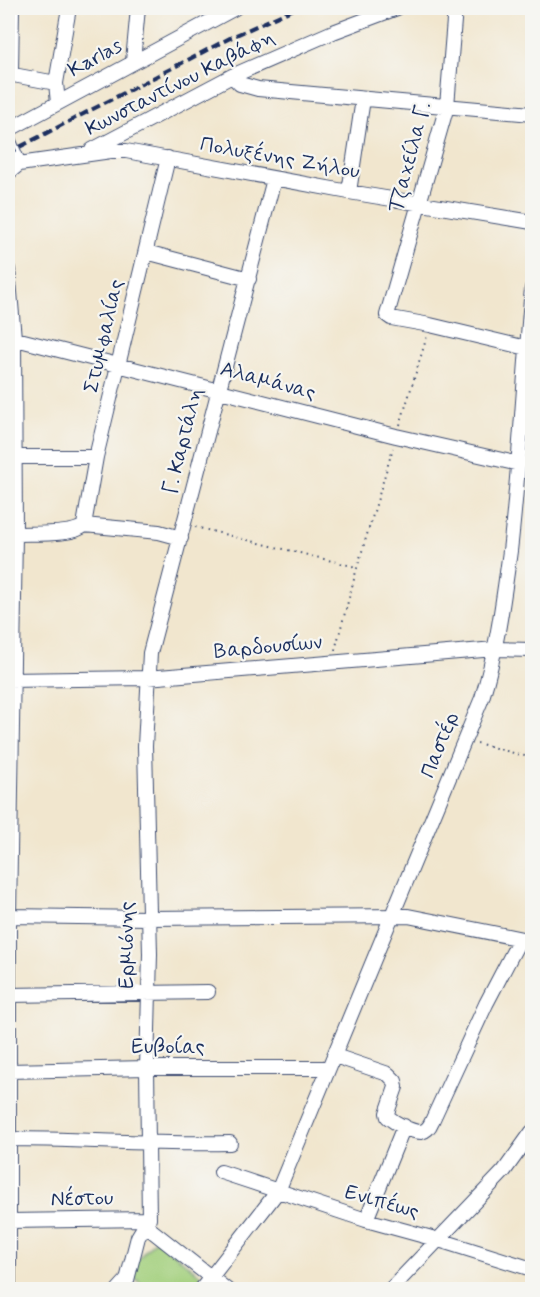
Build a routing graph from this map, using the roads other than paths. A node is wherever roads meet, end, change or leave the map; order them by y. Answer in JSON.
{"nodes":[{"id":1,"x":12,"y":8,"type":"edge"},
{"id":2,"x":69,"y":8,"type":"edge"},
{"id":3,"x":138,"y":8,"type":"edge"},
{"id":4,"x":205,"y":8,"type":"edge"},
{"id":5,"x":236,"y":8,"type":"edge"},
{"id":6,"x":397,"y":8,"type":"edge"},
{"id":7,"x":455,"y":8,"type":"edge"},
{"id":8,"x":204,"y":24,"type":"junction"},
{"id":9,"x":133,"y":61,"type":"junction"},
{"id":10,"x":9,"y":74,"type":"edge"},
{"id":11,"x":232,"y":76,"type":"junction"},
{"id":12,"x":56,"y":83,"type":"junction"},
{"id":13,"x":363,"y":99,"type":"junction"},
{"id":14,"x":58,"y":103,"type":"junction"},
{"id":15,"x":447,"y":106,"type":"junction"},
{"id":16,"x":532,"y":114,"type":"edge"},
{"id":17,"x":8,"y":130,"type":"edge"},
{"id":18,"x":8,"y":139,"type":"edge"},
{"id":19,"x":82,"y":155,"type":"junction"},
{"id":20,"x":168,"y":158,"type":"junction"},
{"id":21,"x":19,"y":164,"type":"junction"},
{"id":22,"x":8,"y":173,"type":"edge"},
{"id":23,"x":274,"y":179,"type":"junction"},
{"id":24,"x":350,"y":192,"type":"junction"},
{"id":25,"x":420,"y":203,"type":"junction"},
{"id":26,"x":532,"y":222,"type":"edge"},
{"id":27,"x":146,"y":252,"type":"junction"},
{"id":28,"x":8,"y":269,"type":"edge"},
{"id":29,"x":249,"y":279,"type":"junction"},
{"id":30,"x":532,"y":288,"type":"edge"},
{"id":31,"x":11,"y":337,"type":"edge"},
{"id":32,"x":527,"y":348,"type":"junction"},
{"id":33,"x":118,"y":364,"type":"junction"},
{"id":34,"x":218,"y":390,"type":"junction"},
{"id":35,"x":11,"y":457,"type":"edge"},
{"id":36,"x":96,"y":457,"type":"junction"},
{"id":37,"x":519,"y":464,"type":"junction"},
{"id":38,"x":84,"y":525,"type":"junction"},
{"id":39,"x":15,"y":534,"type":"junction"},
{"id":40,"x":181,"y":538,"type":"junction"},
{"id":41,"x":11,"y":569,"type":"edge"},
{"id":42,"x":495,"y":649,"type":"junction"},
{"id":43,"x":532,"y":650,"type":"edge"},
{"id":44,"x":147,"y":678,"type":"junction"},
{"id":45,"x":10,"y":680,"type":"edge"},
{"id":46,"x":10,"y":762,"type":"edge"},
{"id":47,"x":9,"y":916,"type":"junction"},
{"id":48,"x":391,"y":916,"type":"junction"},
{"id":49,"x":148,"y":918,"type":"junction"},
{"id":50,"x":526,"y":940,"type":"edge"},
{"id":51,"x":208,"y":992,"type":"dead end"},
{"id":52,"x":148,"y":993,"type":"junction"},
{"id":53,"x":8,"y":995,"type":"edge"},
{"id":54,"x":332,"y":1062,"type":"junction"},
{"id":55,"x":147,"y":1068,"type":"junction"},
{"id":56,"x":8,"y":1071,"type":"edge"},
{"id":57,"x":404,"y":1126,"type":"junction"},
{"id":58,"x":532,"y":1132,"type":"edge"},
{"id":59,"x":8,"y":1139,"type":"edge"},
{"id":60,"x":148,"y":1142,"type":"junction"},
{"id":61,"x":230,"y":1143,"type":"dead end"},
{"id":62,"x":221,"y":1172,"type":"dead end"},
{"id":63,"x":278,"y":1191,"type":"junction"},
{"id":64,"x":148,"y":1219,"type":"junction"},
{"id":65,"x":366,"y":1220,"type":"junction"},
{"id":66,"x":8,"y":1221,"type":"edge"},
{"id":67,"x":440,"y":1240,"type":"junction"},
{"id":68,"x":532,"y":1269,"type":"edge"},
{"id":69,"x":211,"y":1277,"type":"junction"},
{"id":70,"x":9,"y":1290,"type":"edge"},
{"id":71,"x":118,"y":1290,"type":"edge"},
{"id":72,"x":201,"y":1290,"type":"edge"},
{"id":73,"x":227,"y":1290,"type":"edge"},
{"id":74,"x":390,"y":1290,"type":"edge"}],
"edges":[{"from":1,"to":10,"type":"street"},
{"from":2,"to":12,"type":"street"},
{"from":3,"to":9,"type":"street"},
{"from":4,"to":8,"type":"street"},
{"from":5,"to":8,"type":"street","name":"Karlas"},
{"from":6,"to":11,"type":"street","name":"Κωνσταντίνου Καβάφη"},
{"from":7,"to":15,"type":"street","name":"Τζαχείλα Γ."},
{"from":8,"to":9,"type":"street","name":"Karlas"},
{"from":9,"to":14,"type":"street","name":"Karlas"},
{"from":10,"to":12,"type":"street"},
{"from":11,"to":13,"type":"street"},
{"from":11,"to":19,"type":"street","name":"Κωνσταντίνου Καβάφη"},
{"from":12,"to":14,"type":"street"},
{"from":13,"to":15,"type":"street"},
{"from":13,"to":24,"type":"street"},
{"from":14,"to":17,"type":"street","name":"Karlas"},
{"from":15,"to":16,"type":"street"},
{"from":15,"to":25,"type":"street","name":"Τζαχείλα Γ."},
{"from":18,"to":21,"type":"street"},
{"from":19,"to":20,"type":"street","name":"Πολυξένης Ζήλου"},
{"from":19,"to":21,"type":"street","name":"Πολυξένης Ζήλου"},
{"from":20,"to":23,"type":"street","name":"Πολυξένης Ζήλου"},
{"from":20,"to":27,"type":"street","name":"Στυμφαλίας"},
{"from":21,"to":22,"type":"street"},
{"from":23,"to":24,"type":"street","name":"Πολυξένης Ζήλου"},
{"from":23,"to":29,"type":"street","name":"Γ. Καρτάλη"},
{"from":24,"to":25,"type":"street","name":"Πολυξένης Ζήλου"},
{"from":25,"to":26,"type":"street","name":"Πολυξένης Ζήλου"},
{"from":25,"to":32,"type":"street","name":"Τζαχείλα Γ."},
{"from":27,"to":29,"type":"street"},
{"from":27,"to":33,"type":"street","name":"Στυμφαλίας"},
{"from":28,"to":31,"type":"street"},
{"from":29,"to":34,"type":"street","name":"Γ. Καρτάλη"},
{"from":30,"to":32,"type":"street","name":"Παστέρ"},
{"from":31,"to":33,"type":"street","name":"Αλαμάνας"},
{"from":31,"to":35,"type":"street"},
{"from":32,"to":37,"type":"street","name":"Παστέρ"},
{"from":33,"to":34,"type":"street","name":"Αλαμάνας"},
{"from":33,"to":36,"type":"street","name":"Στυμφαλίας"},
{"from":34,"to":37,"type":"street","name":"Αλαμάνας"},
{"from":34,"to":40,"type":"street","name":"Γ. Καρτάλη"},
{"from":35,"to":36,"type":"street"},
{"from":35,"to":39,"type":"street"},
{"from":36,"to":38,"type":"street","name":"Στυμφαλίας"},
{"from":37,"to":42,"type":"street","name":"Παστέρ"},
{"from":38,"to":39,"type":"street"},
{"from":38,"to":40,"type":"street"},
{"from":39,"to":41,"type":"street"},
{"from":40,"to":44,"type":"street","name":"Γ. Καρτάλη"},
{"from":41,"to":45,"type":"street"},
{"from":42,"to":43,"type":"street","name":"Βαρδουσίων"},
{"from":42,"to":44,"type":"street","name":"Βαρδουσίων"},
{"from":42,"to":48,"type":"street","name":"Παστέρ"},
{"from":44,"to":45,"type":"street","name":"Βαρδουσίων"},
{"from":44,"to":49,"type":"street","name":"Ερμιόνης"},
{"from":45,"to":46,"type":"street"},
{"from":46,"to":47,"type":"street"},
{"from":47,"to":49,"type":"street"},
{"from":47,"to":53,"type":"street"},
{"from":48,"to":49,"type":"street"},
{"from":48,"to":50,"type":"street"},
{"from":48,"to":54,"type":"street","name":"Παστέρ"},
{"from":49,"to":52,"type":"street","name":"Ερμιόνης"},
{"from":50,"to":57,"type":"street"},
{"from":51,"to":52,"type":"street"},
{"from":52,"to":53,"type":"street"},
{"from":52,"to":55,"type":"street","name":"Ερμιόνης"},
{"from":53,"to":56,"type":"street"},
{"from":54,"to":55,"type":"street","name":"Ευβοίας"},
{"from":54,"to":57,"type":"street","name":"Ευβοίας"},
{"from":54,"to":63,"type":"street","name":"Παστέρ"},
{"from":55,"to":56,"type":"street","name":"Ευβοίας"},
{"from":55,"to":60,"type":"street","name":"Ερμιόνης"},
{"from":56,"to":59,"type":"street"},
{"from":57,"to":65,"type":"street"},
{"from":58,"to":67,"type":"street"},
{"from":59,"to":60,"type":"street"},
{"from":59,"to":66,"type":"street"},
{"from":60,"to":61,"type":"street"},
{"from":60,"to":64,"type":"street","name":"Ερμιόνης"},
{"from":62,"to":63,"type":"street","name":"Ενιπέως"},
{"from":63,"to":65,"type":"street","name":"Ενιπέως"},
{"from":63,"to":69,"type":"street","name":"Παστέρ"},
{"from":64,"to":66,"type":"street","name":"Νέστου"},
{"from":64,"to":69,"type":"street"},
{"from":64,"to":71,"type":"street"},
{"from":65,"to":67,"type":"street","name":"Ενιπέως"},
{"from":66,"to":70,"type":"street"},
{"from":67,"to":68,"type":"street","name":"Ενιπέως"},
{"from":67,"to":74,"type":"street"},
{"from":69,"to":72,"type":"street","name":"Παστέρ"},
{"from":69,"to":73,"type":"street"}]}
